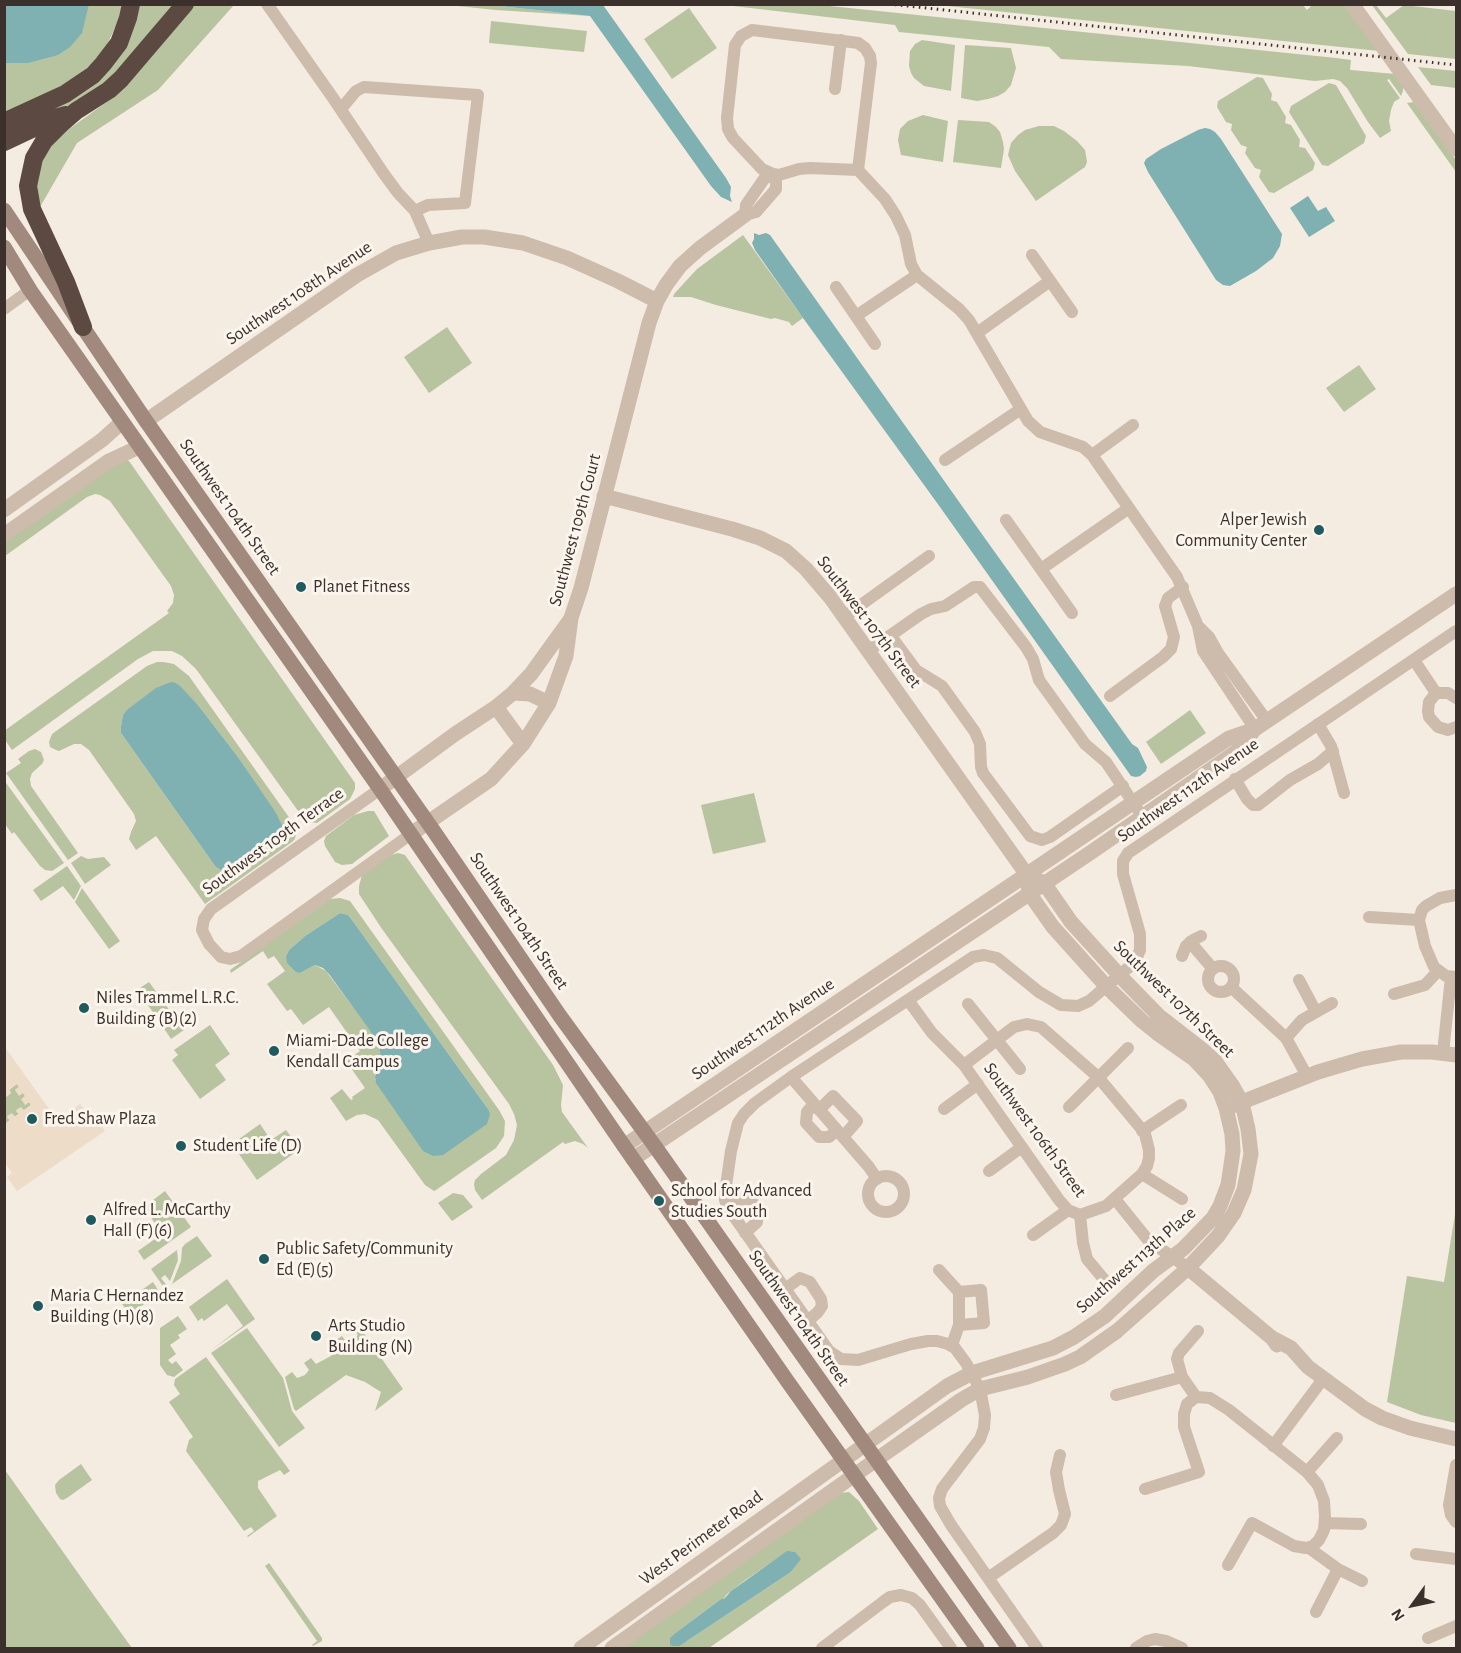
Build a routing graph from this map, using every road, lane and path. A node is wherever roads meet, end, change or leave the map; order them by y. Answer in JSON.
{"nodes":[{"id":1,"x":131,"y":4,"type":"edge"},
{"id":2,"x":185,"y":4,"type":"edge"},
{"id":3,"x":267,"y":4,"type":"edge"},
{"id":4,"x":1352,"y":4,"type":"edge"},
{"id":5,"x":841,"y":40,"type":"junction"},
{"id":6,"x":835,"y":89,"type":"dead end"},
{"id":7,"x":341,"y":109,"type":"junction"},
{"id":8,"x":76,"y":111,"type":"junction"},
{"id":9,"x":4,"y":122,"type":"edge"},
{"id":10,"x":4,"y":142,"type":"edge"},
{"id":11,"x":1456,"y":149,"type":"edge"},
{"id":12,"x":858,"y":170,"type":"junction"},
{"id":13,"x":773,"y":174,"type":"junction"},
{"id":14,"x":4,"y":210,"type":"edge"},
{"id":15,"x":416,"y":211,"type":"junction"},
{"id":16,"x":745,"y":215,"type":"joint"},
{"id":17,"x":429,"y":243,"type":"junction"},
{"id":18,"x":4,"y":247,"type":"edge"},
{"id":19,"x":1032,"y":255,"type":"dead end"},
{"id":20,"x":4,"y":264,"type":"edge"},
{"id":21,"x":917,"y":275,"type":"junction"},
{"id":22,"x":1050,"y":281,"type":"junction"},
{"id":23,"x":836,"y":287,"type":"dead end"},
{"id":24,"x":30,"y":290,"type":"junction"},
{"id":25,"x":657,"y":301,"type":"junction"},
{"id":26,"x":4,"y":309,"type":"edge"},
{"id":27,"x":1072,"y":312,"type":"dead end"},
{"id":28,"x":856,"y":316,"type":"junction"},
{"id":29,"x":83,"y":327,"type":"junction"},
{"id":30,"x":977,"y":333,"type":"junction"},
{"id":31,"x":875,"y":344,"type":"dead end"},
{"id":32,"x":1021,"y":409,"type":"junction"},
{"id":33,"x":146,"y":421,"type":"junction"},
{"id":34,"x":122,"y":422,"type":"junction"},
{"id":35,"x":1133,"y":425,"type":"dead end"},
{"id":36,"x":139,"y":447,"type":"junction"},
{"id":37,"x":1092,"y":454,"type":"junction"},
{"id":38,"x":945,"y":460,"type":"dead end"},
{"id":39,"x":604,"y":496,"type":"junction"},
{"id":40,"x":1129,"y":508,"type":"junction"},
{"id":41,"x":4,"y":510,"type":"edge"},
{"id":42,"x":1006,"y":520,"type":"dead end"},
{"id":43,"x":4,"y":535,"type":"edge"},
{"id":44,"x":929,"y":556,"type":"dead end"},
{"id":45,"x":1041,"y":569,"type":"junction"},
{"id":46,"x":257,"y":579,"type":"junction"},
{"id":47,"x":1183,"y":587,"type":"junction"},
{"id":48,"x":240,"y":591,"type":"junction"},
{"id":49,"x":1456,"y":594,"type":"edge"},
{"id":50,"x":1072,"y":613,"type":"dead end"},
{"id":51,"x":844,"y":617,"type":"junction"},
{"id":52,"x":571,"y":618,"type":"junction"},
{"id":53,"x":1456,"y":631,"type":"edge"},
{"id":54,"x":891,"y":636,"type":"junction"},
{"id":55,"x":868,"y":651,"type":"junction"},
{"id":56,"x":1414,"y":660,"type":"junction"},
{"id":57,"x":513,"y":693,"type":"junction"},
{"id":58,"x":1436,"y":693,"type":"junction"},
{"id":59,"x":1110,"y":696,"type":"dead end"},
{"id":60,"x":1456,"y":698,"type":"edge"},
{"id":61,"x":549,"y":703,"type":"junction"},
{"id":62,"x":496,"y":707,"type":"junction"},
{"id":63,"x":1318,"y":724,"type":"junction"},
{"id":64,"x":1261,"y":725,"type":"junction"},
{"id":65,"x":1456,"y":727,"type":"edge"},
{"id":66,"x":523,"y":744,"type":"junction"},
{"id":67,"x":1333,"y":751,"type":"junction"},
{"id":68,"x":395,"y":777,"type":"junction"},
{"id":69,"x":1235,"y":779,"type":"junction"},
{"id":70,"x":1122,"y":786,"type":"junction"},
{"id":71,"x":380,"y":789,"type":"junction"},
{"id":72,"x":1344,"y":793,"type":"dead end"},
{"id":73,"x":1133,"y":802,"type":"junction"},
{"id":74,"x":1143,"y":816,"type":"junction"},
{"id":75,"x":428,"y":823,"type":"junction"},
{"id":76,"x":411,"y":834,"type":"junction"},
{"id":77,"x":1027,"y":874,"type":"junction"},
{"id":78,"x":1044,"y":883,"type":"junction"},
{"id":79,"x":1029,"y":892,"type":"junction"},
{"id":80,"x":1456,"y":895,"type":"edge"},
{"id":81,"x":1369,"y":917,"type":"dead end"},
{"id":82,"x":1419,"y":920,"type":"junction"},
{"id":83,"x":1182,"y":956,"type":"dead end"},
{"id":84,"x":1213,"y":969,"type":"junction"},
{"id":85,"x":900,"y":970,"type":"junction"},
{"id":86,"x":1438,"y":971,"type":"junction"},
{"id":87,"x":1120,"y":976,"type":"junction"},
{"id":88,"x":1454,"y":977,"type":"edge"},
{"id":89,"x":1299,"y":980,"type":"dead end"},
{"id":90,"x":1107,"y":987,"type":"junction"},
{"id":91,"x":1231,"y":987,"type":"junction"},
{"id":92,"x":1394,"y":994,"type":"dead end"},
{"id":93,"x":546,"y":996,"type":"junction"},
{"id":94,"x":908,"y":1000,"type":"junction"},
{"id":95,"x":1332,"y":1003,"type":"dead end"},
{"id":96,"x":968,"y":1005,"type":"dead end"},
{"id":97,"x":530,"y":1007,"type":"junction"},
{"id":98,"x":1316,"y":1012,"type":"junction"},
{"id":99,"x":1286,"y":1038,"type":"junction"},
{"id":100,"x":996,"y":1040,"type":"junction"},
{"id":101,"x":768,"y":1048,"type":"junction"},
{"id":102,"x":1128,"y":1048,"type":"dead end"},
{"id":103,"x":1450,"y":1054,"type":"edge"},
{"id":104,"x":777,"y":1062,"type":"junction"},
{"id":105,"x":964,"y":1065,"type":"junction"},
{"id":106,"x":1020,"y":1069,"type":"dead end"},
{"id":107,"x":1307,"y":1076,"type":"junction"},
{"id":108,"x":791,"y":1077,"type":"junction"},
{"id":109,"x":1098,"y":1077,"type":"junction"},
{"id":110,"x":978,"y":1084,"type":"junction"},
{"id":111,"x":1242,"y":1103,"type":"junction"},
{"id":112,"x":1181,"y":1105,"type":"dead end"},
{"id":113,"x":817,"y":1107,"type":"junction"},
{"id":114,"x":1069,"y":1107,"type":"dead end"},
{"id":115,"x":1226,"y":1108,"type":"junction"},
{"id":116,"x":944,"y":1109,"type":"dead end"},
{"id":117,"x":1142,"y":1131,"type":"junction"},
{"id":118,"x":840,"y":1133,"type":"junction"},
{"id":119,"x":650,"y":1138,"type":"junction"},
{"id":120,"x":1022,"y":1147,"type":"junction"},
{"id":121,"x":628,"y":1152,"type":"junction"},
{"id":122,"x":988,"y":1171,"type":"dead end"},
{"id":123,"x":1142,"y":1174,"type":"junction"},
{"id":124,"x":877,"y":1179,"type":"dead end"},
{"id":125,"x":1115,"y":1199,"type":"junction"},
{"id":126,"x":1182,"y":1199,"type":"dead end"},
{"id":127,"x":726,"y":1203,"type":"junction"},
{"id":128,"x":1068,"y":1210,"type":"junction"},
{"id":129,"x":1080,"y":1215,"type":"junction"},
{"id":130,"x":746,"y":1233,"type":"junction"},
{"id":131,"x":1033,"y":1235,"type":"dead end"},
{"id":132,"x":1172,"y":1258,"type":"junction"},
{"id":133,"x":1188,"y":1268,"type":"junction"},
{"id":134,"x":939,"y":1270,"type":"dead end"},
{"id":135,"x":1107,"y":1283,"type":"dead end"},
{"id":136,"x":785,"y":1289,"type":"junction"},
{"id":137,"x":959,"y":1292,"type":"junction"},
{"id":138,"x":808,"y":1321,"type":"junction"},
{"id":139,"x":959,"y":1325,"type":"junction"},
{"id":140,"x":1198,"y":1331,"type":"dead end"},
{"id":141,"x":952,"y":1345,"type":"junction"},
{"id":142,"x":972,"y":1373,"type":"junction"},
{"id":143,"x":1182,"y":1377,"type":"junction"},
{"id":144,"x":1323,"y":1379,"type":"junction"},
{"id":145,"x":980,"y":1389,"type":"junction"},
{"id":146,"x":1116,"y":1395,"type":"dead end"},
{"id":147,"x":1196,"y":1397,"type":"junction"},
{"id":148,"x":1337,"y":1438,"type":"dead end"},
{"id":149,"x":1456,"y":1439,"type":"edge"},
{"id":150,"x":865,"y":1444,"type":"junction"},
{"id":151,"x":1273,"y":1446,"type":"junction"},
{"id":152,"x":1060,"y":1455,"type":"dead end"},
{"id":153,"x":844,"y":1459,"type":"junction"},
{"id":154,"x":876,"y":1460,"type":"junction"},
{"id":155,"x":1456,"y":1465,"type":"edge"},
{"id":156,"x":1307,"y":1472,"type":"junction"},
{"id":157,"x":855,"y":1474,"type":"junction"},
{"id":158,"x":1145,"y":1489,"type":"dead end"},
{"id":159,"x":1456,"y":1522,"type":"edge"},
{"id":160,"x":1325,"y":1523,"type":"junction"},
{"id":161,"x":1361,"y":1524,"type":"dead end"},
{"id":162,"x":1309,"y":1548,"type":"junction"},
{"id":163,"x":1416,"y":1554,"type":"dead end"},
{"id":164,"x":1456,"y":1559,"type":"edge"},
{"id":165,"x":1228,"y":1565,"type":"dead end"},
{"id":166,"x":1338,"y":1569,"type":"junction"},
{"id":167,"x":988,"y":1578,"type":"junction"},
{"id":168,"x":1362,"y":1581,"type":"dead end"},
{"id":169,"x":1316,"y":1612,"type":"dead end"},
{"id":170,"x":1456,"y":1626,"type":"edge"},
{"id":171,"x":1428,"y":1638,"type":"dead end"},
{"id":172,"x":581,"y":1648,"type":"edge"},
{"id":173,"x":612,"y":1648,"type":"edge"},
{"id":174,"x":822,"y":1648,"type":"edge"},
{"id":175,"x":951,"y":1648,"type":"edge"},
{"id":176,"x":977,"y":1648,"type":"edge"},
{"id":177,"x":1009,"y":1648,"type":"edge"},
{"id":178,"x":1037,"y":1648,"type":"edge"},
{"id":179,"x":1136,"y":1648,"type":"edge"},
{"id":180,"x":1182,"y":1648,"type":"edge"}],
"edges":[{"from":1,"to":9,"type":"highway"},
{"from":2,"to":8,"type":"highway"},
{"from":3,"to":7,"type":"street"},
{"from":4,"to":11,"type":"street"},
{"from":5,"to":6,"type":"street"},
{"from":5,"to":12,"type":"street"},
{"from":5,"to":13,"type":"street"},
{"from":7,"to":15,"type":"street"},
{"from":7,"to":15,"type":"street"},
{"from":8,"to":10,"type":"highway"},
{"from":8,"to":29,"type":"highway"},
{"from":12,"to":13,"type":"street"},
{"from":12,"to":21,"type":"street"},
{"from":13,"to":16,"type":"street","name":"Southwest 109th Court"},
{"from":14,"to":29,"type":"main road","name":"Southwest 104th Street"},
{"from":15,"to":17,"type":"street"},
{"from":16,"to":25,"type":"street","name":"Southwest 109th Court"},
{"from":17,"to":25,"type":"street","name":"Southwest 108th Avenue"},
{"from":17,"to":33,"type":"street","name":"Southwest 108th Avenue"},
{"from":18,"to":24,"type":"main road"},
{"from":19,"to":22,"type":"street"},
{"from":20,"to":24,"type":"main road"},
{"from":21,"to":28,"type":"street"},
{"from":21,"to":30,"type":"street"},
{"from":22,"to":27,"type":"street"},
{"from":22,"to":30,"type":"street"},
{"from":23,"to":28,"type":"street"},
{"from":24,"to":26,"type":"street"},
{"from":24,"to":34,"type":"main road"},
{"from":25,"to":39,"type":"street","name":"Southwest 109th Court"},
{"from":28,"to":31,"type":"street"},
{"from":29,"to":33,"type":"main road","name":"Southwest 104th Street"},
{"from":30,"to":32,"type":"street"},
{"from":32,"to":37,"type":"street"},
{"from":32,"to":38,"type":"street"},
{"from":33,"to":46,"type":"main road","name":"Southwest 104th Street"},
{"from":34,"to":36,"type":"main road"},
{"from":34,"to":41,"type":"street"},
{"from":35,"to":37,"type":"street"},
{"from":36,"to":43,"type":"street"},
{"from":36,"to":48,"type":"main road"},
{"from":37,"to":40,"type":"street"},
{"from":39,"to":51,"type":"street","name":"Southwest 107th Street"},
{"from":39,"to":52,"type":"street","name":"Southwest 109th Court"},
{"from":40,"to":45,"type":"street"},
{"from":40,"to":47,"type":"street"},
{"from":42,"to":45,"type":"street"},
{"from":44,"to":51,"type":"street"},
{"from":45,"to":50,"type":"street"},
{"from":46,"to":48,"type":"main road"},
{"from":46,"to":68,"type":"main road","name":"Southwest 104th Street"},
{"from":47,"to":59,"type":"street"},
{"from":47,"to":64,"type":"street"},
{"from":48,"to":71,"type":"main road"},
{"from":49,"to":64,"type":"street","name":"Southwest 112th Avenue"},
{"from":51,"to":55,"type":"street","name":"Southwest 107th Street"},
{"from":52,"to":57,"type":"street","name":"Southwest 109th Terrace"},
{"from":52,"to":61,"type":"street","name":"Southwest 109th Court"},
{"from":53,"to":56,"type":"street","name":"Southwest 112th Avenue"},
{"from":54,"to":55,"type":"street"},
{"from":54,"to":70,"type":"street"},
{"from":54,"to":70,"type":"street"},
{"from":55,"to":77,"type":"street","name":"Southwest 107th Street"},
{"from":56,"to":58,"type":"street"},
{"from":56,"to":63,"type":"street","name":"Southwest 112th Avenue"},
{"from":57,"to":61,"type":"street"},
{"from":57,"to":62,"type":"street","name":"Southwest 109th Terrace"},
{"from":58,"to":60,"type":"street"},
{"from":58,"to":65,"type":"street"},
{"from":61,"to":66,"type":"street","name":"Southwest 109th Court"},
{"from":62,"to":66,"type":"street"},
{"from":62,"to":68,"type":"street","name":"Southwest 109th Terrace"},
{"from":63,"to":67,"type":"street"},
{"from":63,"to":69,"type":"street","name":"Southwest 112th Avenue"},
{"from":64,"to":73,"type":"street","name":"Southwest 112th Avenue"},
{"from":64,"to":74,"type":"street","name":"Southwest 112th Avenue"},
{"from":66,"to":75,"type":"street","name":"Southwest 109th Court"},
{"from":67,"to":69,"type":"street"},
{"from":67,"to":72,"type":"street"},
{"from":68,"to":71,"type":"street","name":"Southwest 109th Terrace"},
{"from":68,"to":75,"type":"main road","name":"Southwest 104th Street"},
{"from":69,"to":87,"type":"street","name":"Southwest 112th Avenue"},
{"from":70,"to":73,"type":"street"},
{"from":71,"to":76,"type":"main road"},
{"from":71,"to":76,"type":"street","name":"Southwest 109th Terrace"},
{"from":73,"to":74,"type":"street"},
{"from":73,"to":77,"type":"street","name":"Southwest 112th Avenue"},
{"from":74,"to":78,"type":"street","name":"Southwest 112th Avenue"},
{"from":75,"to":76,"type":"street","name":"Southwest 109th Court"},
{"from":75,"to":93,"type":"main road","name":"Southwest 104th Street"},
{"from":76,"to":97,"type":"main road"},
{"from":77,"to":78,"type":"street","name":"Southwest 107th Street"},
{"from":77,"to":79,"type":"street","name":"Southwest 107th Street"},
{"from":77,"to":85,"type":"street","name":"Southwest 112th Avenue"},
{"from":78,"to":79,"type":"street","name":"Southwest 112th Avenue"},
{"from":78,"to":87,"type":"street","name":"Southwest 107th Street"},
{"from":79,"to":85,"type":"street","name":"Southwest 112th Avenue"},
{"from":79,"to":90,"type":"street","name":"Southwest 107th Street"},
{"from":80,"to":82,"type":"street"},
{"from":81,"to":82,"type":"street"},
{"from":82,"to":86,"type":"street"},
{"from":83,"to":84,"type":"street"},
{"from":84,"to":91,"type":"street"},
{"from":84,"to":91,"type":"street"},
{"from":85,"to":101,"type":"street","name":"Southwest 112th Avenue"},
{"from":85,"to":104,"type":"street","name":"Southwest 112th Avenue"},
{"from":86,"to":88,"type":"street"},
{"from":86,"to":92,"type":"street"},
{"from":87,"to":90,"type":"street","name":"Southwest 112th Avenue"},
{"from":87,"to":111,"type":"street","name":"Southwest 107th Street"},
{"from":88,"to":103,"type":"street"},
{"from":89,"to":98,"type":"street"},
{"from":90,"to":94,"type":"street","name":"Southwest 112th Avenue"},
{"from":90,"to":115,"type":"street","name":"Southwest 107th Street"},
{"from":91,"to":99,"type":"street"},
{"from":93,"to":97,"type":"main road"},
{"from":93,"to":119,"type":"main road","name":"Southwest 104th Street"},
{"from":94,"to":105,"type":"street"},
{"from":94,"to":108,"type":"street","name":"Southwest 112th Avenue"},
{"from":95,"to":98,"type":"street"},
{"from":96,"to":100,"type":"street"},
{"from":97,"to":121,"type":"main road"},
{"from":98,"to":99,"type":"street"},
{"from":99,"to":107,"type":"street"},
{"from":100,"to":105,"type":"street","name":"Southwest 106th Street"},
{"from":100,"to":106,"type":"street"},
{"from":100,"to":109,"type":"street","name":"Southwest 106th Street"},
{"from":101,"to":104,"type":"street"},
{"from":101,"to":119,"type":"street","name":"Southwest 112th Avenue"},
{"from":102,"to":109,"type":"street"},
{"from":103,"to":107,"type":"street"},
{"from":104,"to":119,"type":"street","name":"Southwest 112th Avenue"},
{"from":105,"to":110,"type":"street","name":"Southwest 106th Street"},
{"from":107,"to":111,"type":"street"},
{"from":108,"to":113,"type":"street"},
{"from":108,"to":127,"type":"street"},
{"from":109,"to":114,"type":"street"},
{"from":109,"to":117,"type":"street","name":"Southwest 106th Street"},
{"from":110,"to":116,"type":"street"},
{"from":110,"to":120,"type":"street","name":"Southwest 106th Street"},
{"from":111,"to":115,"type":"street"},
{"from":111,"to":133,"type":"street","name":"Southwest 113th Place"},
{"from":112,"to":117,"type":"street"},
{"from":113,"to":118,"type":"street"},
{"from":113,"to":118,"type":"street"},
{"from":113,"to":118,"type":"street"},
{"from":115,"to":132,"type":"street","name":"Southwest 113th Place"},
{"from":117,"to":123,"type":"street","name":"Southwest 106th Street"},
{"from":118,"to":124,"type":"street"},
{"from":119,"to":121,"type":"street","name":"Southwest 112th Avenue"},
{"from":119,"to":150,"type":"main road","name":"Southwest 104th Street"},
{"from":120,"to":122,"type":"street"},
{"from":120,"to":128,"type":"street","name":"Southwest 106th Street"},
{"from":121,"to":153,"type":"main road"},
{"from":123,"to":125,"type":"street","name":"Southwest 106th Street"},
{"from":123,"to":126,"type":"street"},
{"from":125,"to":129,"type":"street","name":"Southwest 106th Street"},
{"from":125,"to":132,"type":"street"},
{"from":127,"to":130,"type":"street","name":"Southwest 104th Street"},
{"from":127,"to":130,"type":"street","name":"Southwest 104th Street"},
{"from":128,"to":129,"type":"street","name":"Southwest 106th Street"},
{"from":128,"to":131,"type":"street"},
{"from":129,"to":135,"type":"street"},
{"from":130,"to":136,"type":"street","name":"Southwest 104th Street"},
{"from":132,"to":133,"type":"street"},
{"from":132,"to":142,"type":"street","name":"Southwest 113th Place"},
{"from":133,"to":144,"type":"street"},
{"from":133,"to":145,"type":"street","name":"Southwest 113th Place"},
{"from":134,"to":137,"type":"street"},
{"from":136,"to":138,"type":"street","name":"Southwest 104th Street"},
{"from":136,"to":138,"type":"street"},
{"from":137,"to":139,"type":"street"},
{"from":137,"to":139,"type":"street"},
{"from":138,"to":141,"type":"street","name":"Southwest 104th Street"},
{"from":139,"to":141,"type":"street"},
{"from":140,"to":143,"type":"street"},
{"from":141,"to":142,"type":"street"},
{"from":142,"to":145,"type":"street"},
{"from":142,"to":150,"type":"street","name":"Southwest 113th Place"},
{"from":143,"to":146,"type":"street"},
{"from":143,"to":147,"type":"street"},
{"from":144,"to":149,"type":"street"},
{"from":144,"to":151,"type":"street"},
{"from":145,"to":154,"type":"street","name":"Southwest 113th Place"},
{"from":145,"to":167,"type":"street"},
{"from":147,"to":151,"type":"street"},
{"from":147,"to":158,"type":"street"},
{"from":148,"to":156,"type":"street"},
{"from":150,"to":153,"type":"street","name":"Southwest 113th Place"},
{"from":150,"to":154,"type":"main road","name":"Southwest 104th Street"},
{"from":151,"to":156,"type":"street"},
{"from":152,"to":167,"type":"street"},
{"from":153,"to":157,"type":"main road"},
{"from":153,"to":172,"type":"street","name":"West Perimeter Road"},
{"from":154,"to":157,"type":"street","name":"Southwest 113th Place"},
{"from":154,"to":177,"type":"main road","name":"Southwest 104th Street"},
{"from":155,"to":159,"type":"street"},
{"from":156,"to":160,"type":"street"},
{"from":157,"to":173,"type":"street"},
{"from":157,"to":176,"type":"main road"},
{"from":160,"to":161,"type":"street"},
{"from":160,"to":162,"type":"street"},
{"from":162,"to":165,"type":"street"},
{"from":162,"to":166,"type":"street"},
{"from":163,"to":164,"type":"street"},
{"from":166,"to":168,"type":"street"},
{"from":166,"to":169,"type":"street"},
{"from":167,"to":178,"type":"street"},
{"from":170,"to":171,"type":"street"},
{"from":174,"to":175,"type":"street"},
{"from":179,"to":180,"type":"street"}]}
